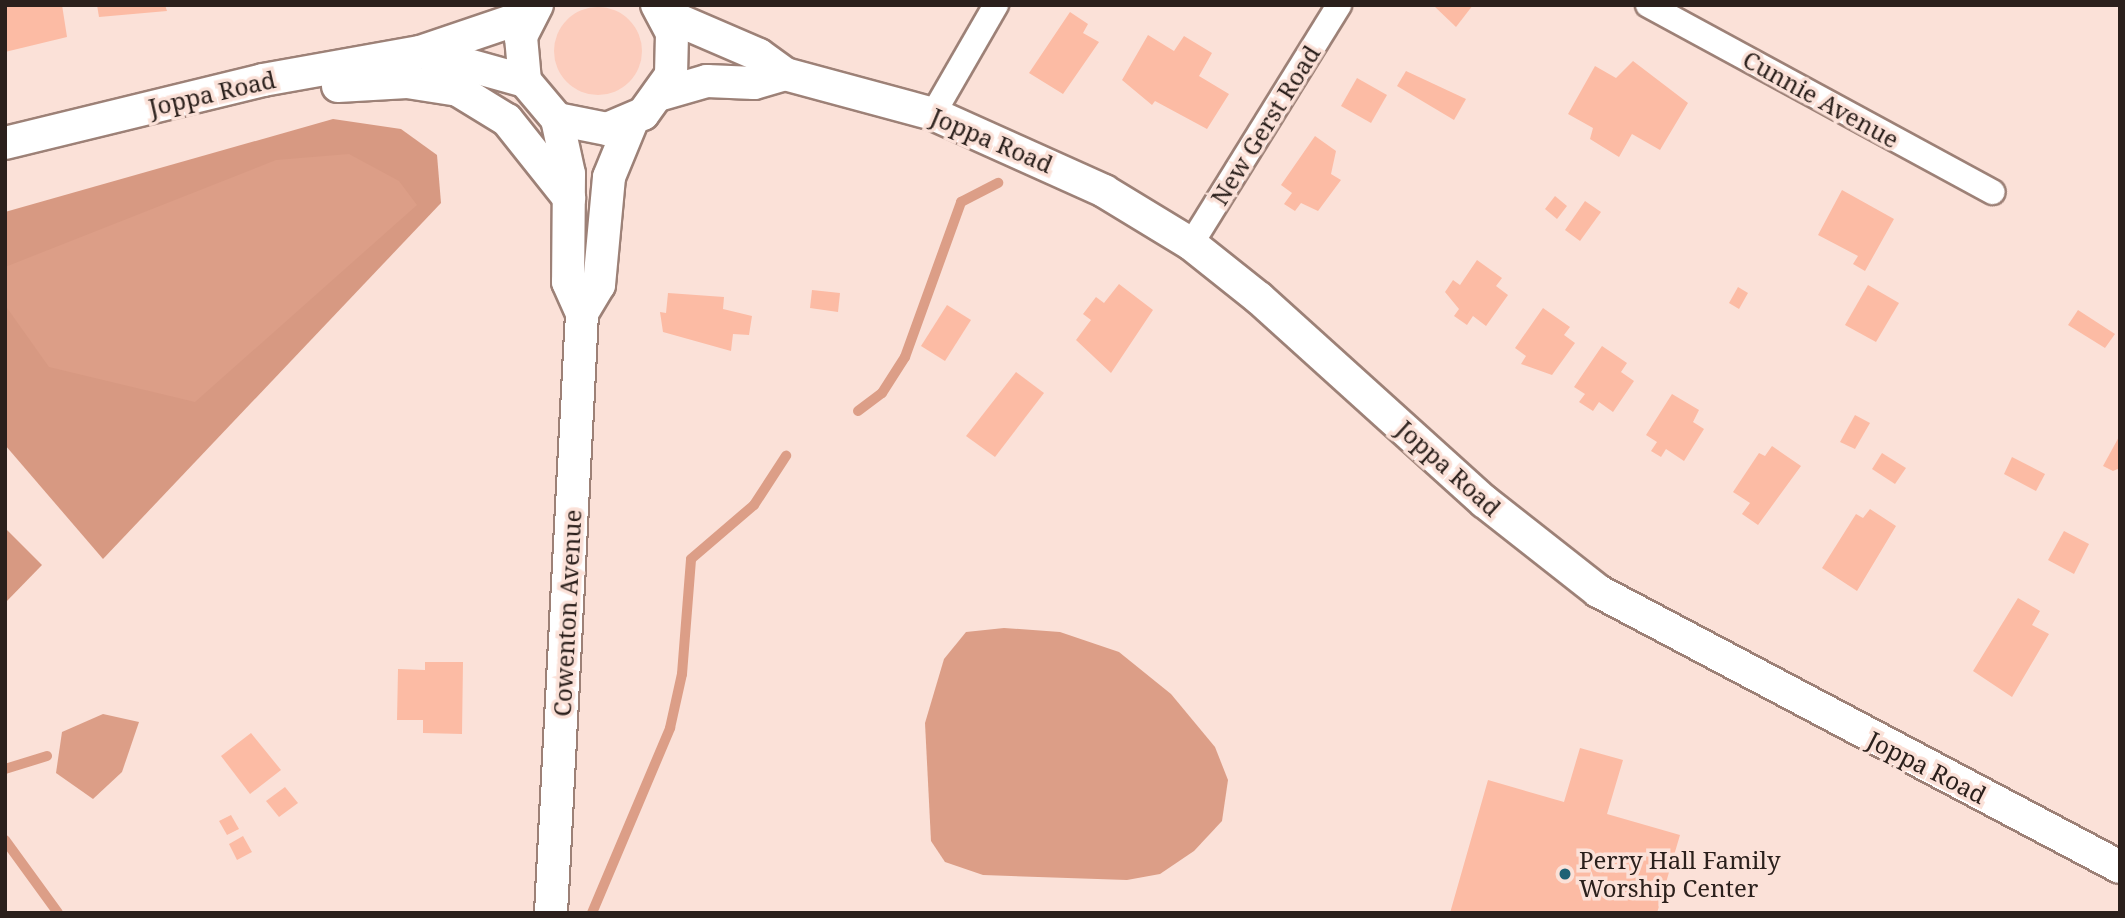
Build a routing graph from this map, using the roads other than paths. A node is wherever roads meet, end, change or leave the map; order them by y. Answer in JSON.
{"nodes":[{"id":1,"x":996,"y":5,"type":"edge"},
{"id":2,"x":1339,"y":5,"type":"edge"},
{"id":3,"x":1648,"y":5,"type":"edge"},
{"id":4,"x":533,"y":10,"type":"edge"},
{"id":5,"x":661,"y":10,"type":"edge"},
{"id":6,"x":420,"y":52,"type":"junction"},
{"id":7,"x":785,"y":74,"type":"junction"},
{"id":8,"x":263,"y":80,"type":"junction"},
{"id":9,"x":525,"y":81,"type":"junction"},
{"id":10,"x":662,"y":94,"type":"junction"},
{"id":11,"x":933,"y":114,"type":"junction"},
{"id":12,"x":557,"y":118,"type":"junction"},
{"id":13,"x":632,"y":121,"type":"junction"},
{"id":14,"x":5,"y":143,"type":"edge"},
{"id":15,"x":1993,"y":192,"type":"dead end"},
{"id":16,"x":569,"y":198,"type":"junction"},
{"id":17,"x":1191,"y":244,"type":"junction"},
{"id":18,"x":582,"y":313,"type":"junction"},
{"id":19,"x":2120,"y":867,"type":"edge"},
{"id":20,"x":551,"y":913,"type":"edge"}],
"edges":[{"from":1,"to":11,"type":"street"},
{"from":2,"to":17,"type":"street","name":"New Gerst Road"},
{"from":3,"to":15,"type":"street","name":"Cunnie Avenue"},
{"from":4,"to":6,"type":"street","name":"Joppa Road"},
{"from":4,"to":9,"type":"street","name":"Joppa Road"},
{"from":5,"to":7,"type":"street","name":"Joppa Road"},
{"from":5,"to":10,"type":"street","name":"Joppa Road"},
{"from":6,"to":8,"type":"street","name":"Joppa Road"},
{"from":6,"to":9,"type":"street","name":"Joppa Road"},
{"from":7,"to":10,"type":"street","name":"Joppa Road"},
{"from":7,"to":11,"type":"street","name":"Joppa Road"},
{"from":8,"to":14,"type":"street","name":"Joppa Road"},
{"from":8,"to":16,"type":"street"},
{"from":9,"to":12,"type":"street"},
{"from":10,"to":13,"type":"street","name":"Joppa Road"},
{"from":11,"to":17,"type":"street","name":"Joppa Road"},
{"from":12,"to":13,"type":"street"},
{"from":12,"to":16,"type":"street","name":"Cowenton Avenue"},
{"from":13,"to":18,"type":"street","name":"Cowenton Avenue"},
{"from":16,"to":18,"type":"street","name":"Cowenton Avenue"},
{"from":17,"to":19,"type":"street","name":"Joppa Road"},
{"from":18,"to":20,"type":"street","name":"Cowenton Avenue"}]}
